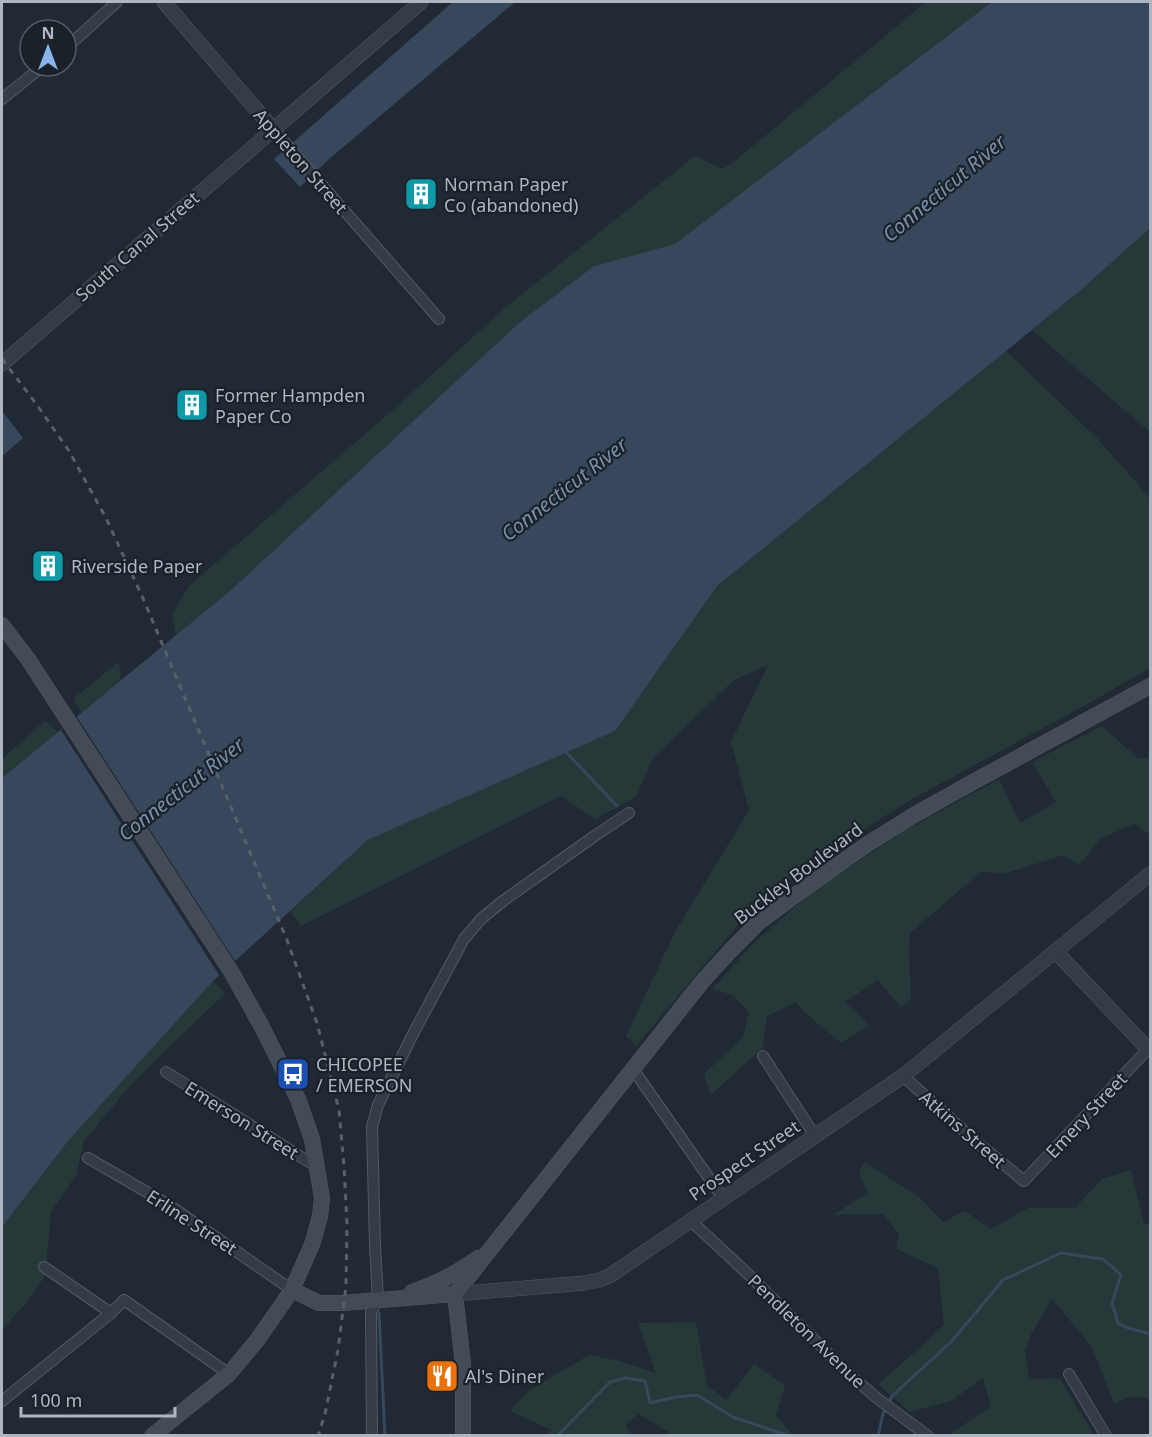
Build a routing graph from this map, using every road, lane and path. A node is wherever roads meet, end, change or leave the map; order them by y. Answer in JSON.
{"nodes":[{"id":1,"x":117,"y":2,"type":"edge"},
{"id":2,"x":164,"y":2,"type":"edge"},
{"id":3,"x":421,"y":2,"type":"edge"},
{"id":4,"x":78,"y":37,"type":"edge"},
{"id":5,"x":28,"y":78,"type":"edge"},
{"id":6,"x":2,"y":99,"type":"edge"},
{"id":7,"x":277,"y":133,"type":"junction"},
{"id":8,"x":439,"y":319,"type":"dead end"},
{"id":9,"x":2,"y":364,"type":"edge"},
{"id":10,"x":2,"y":625,"type":"edge"},
{"id":11,"x":1150,"y":686,"type":"edge"},
{"id":12,"x":629,"y":813,"type":"dead end"},
{"id":13,"x":1150,"y":874,"type":"edge"},
{"id":14,"x":1055,"y":951,"type":"junction"},
{"id":15,"x":1150,"y":1049,"type":"edge"},
{"id":16,"x":763,"y":1056,"type":"dead end"},
{"id":17,"x":633,"y":1069,"type":"junction"},
{"id":18,"x":166,"y":1072,"type":"dead end"},
{"id":19,"x":903,"y":1076,"type":"junction"},
{"id":20,"x":815,"y":1136,"type":"junction"},
{"id":21,"x":88,"y":1158,"type":"dead end"},
{"id":22,"x":317,"y":1167,"type":"junction"},
{"id":23,"x":1024,"y":1181,"type":"joint"},
{"id":24,"x":723,"y":1198,"type":"junction"},
{"id":25,"x":690,"y":1220,"type":"junction"},
{"id":26,"x":493,"y":1248,"type":"junction"},
{"id":27,"x":44,"y":1267,"type":"dead end"},
{"id":28,"x":292,"y":1290,"type":"junction"},
{"id":29,"x":455,"y":1294,"type":"junction"},
{"id":30,"x":386,"y":1299,"type":"junction"},
{"id":31,"x":111,"y":1312,"type":"junction"},
{"id":32,"x":229,"y":1374,"type":"junction"},
{"id":33,"x":1069,"y":1374,"type":"dead end"},
{"id":34,"x":2,"y":1401,"type":"edge"},
{"id":35,"x":152,"y":1436,"type":"edge"},
{"id":36,"x":372,"y":1436,"type":"edge"},
{"id":37,"x":463,"y":1436,"type":"edge"},
{"id":38,"x":928,"y":1436,"type":"edge"},
{"id":39,"x":1106,"y":1436,"type":"edge"}],
"edges":[{"from":1,"to":4,"type":"street"},
{"from":2,"to":7,"type":"street","name":"Appleton Street"},
{"from":3,"to":7,"type":"street","name":"South Canal Street"},
{"from":5,"to":6,"type":"street"},
{"from":7,"to":8,"type":"street","name":"Appleton Street"},
{"from":7,"to":9,"type":"street","name":"South Canal Street"},
{"from":10,"to":22,"type":"main road"},
{"from":11,"to":17,"type":"main road","name":"Buckley Boulevard"},
{"from":12,"to":30,"type":"street"},
{"from":13,"to":14,"type":"street","name":"Prospect Street"},
{"from":14,"to":15,"type":"street"},
{"from":14,"to":19,"type":"street","name":"Prospect Street"},
{"from":15,"to":23,"type":"street","name":"Emery Street"},
{"from":16,"to":20,"type":"street"},
{"from":17,"to":24,"type":"street"},
{"from":17,"to":26,"type":"main road","name":"Buckley Boulevard"},
{"from":18,"to":22,"type":"street","name":"Emerson Street"},
{"from":19,"to":20,"type":"street","name":"Prospect Street"},
{"from":19,"to":23,"type":"street","name":"Atkins Street"},
{"from":20,"to":24,"type":"street","name":"Prospect Street"},
{"from":21,"to":28,"type":"street","name":"Erline Street"},
{"from":22,"to":28,"type":"main road"},
{"from":24,"to":25,"type":"street","name":"Prospect Street"},
{"from":25,"to":29,"type":"street","name":"Prospect Street"},
{"from":25,"to":38,"type":"street","name":"Pendleton Avenue"},
{"from":26,"to":29,"type":"main road","name":"Buckley Boulevard"},
{"from":26,"to":30,"type":"main road"},
{"from":27,"to":31,"type":"street"},
{"from":28,"to":30,"type":"main road","name":"Prospect Street"},
{"from":28,"to":32,"type":"main road"},
{"from":29,"to":30,"type":"main road","name":"Prospect Street"},
{"from":29,"to":37,"type":"main road"},
{"from":30,"to":36,"type":"street"},
{"from":31,"to":32,"type":"street"},
{"from":31,"to":34,"type":"street"},
{"from":32,"to":35,"type":"main road"},
{"from":33,"to":39,"type":"street"}]}
